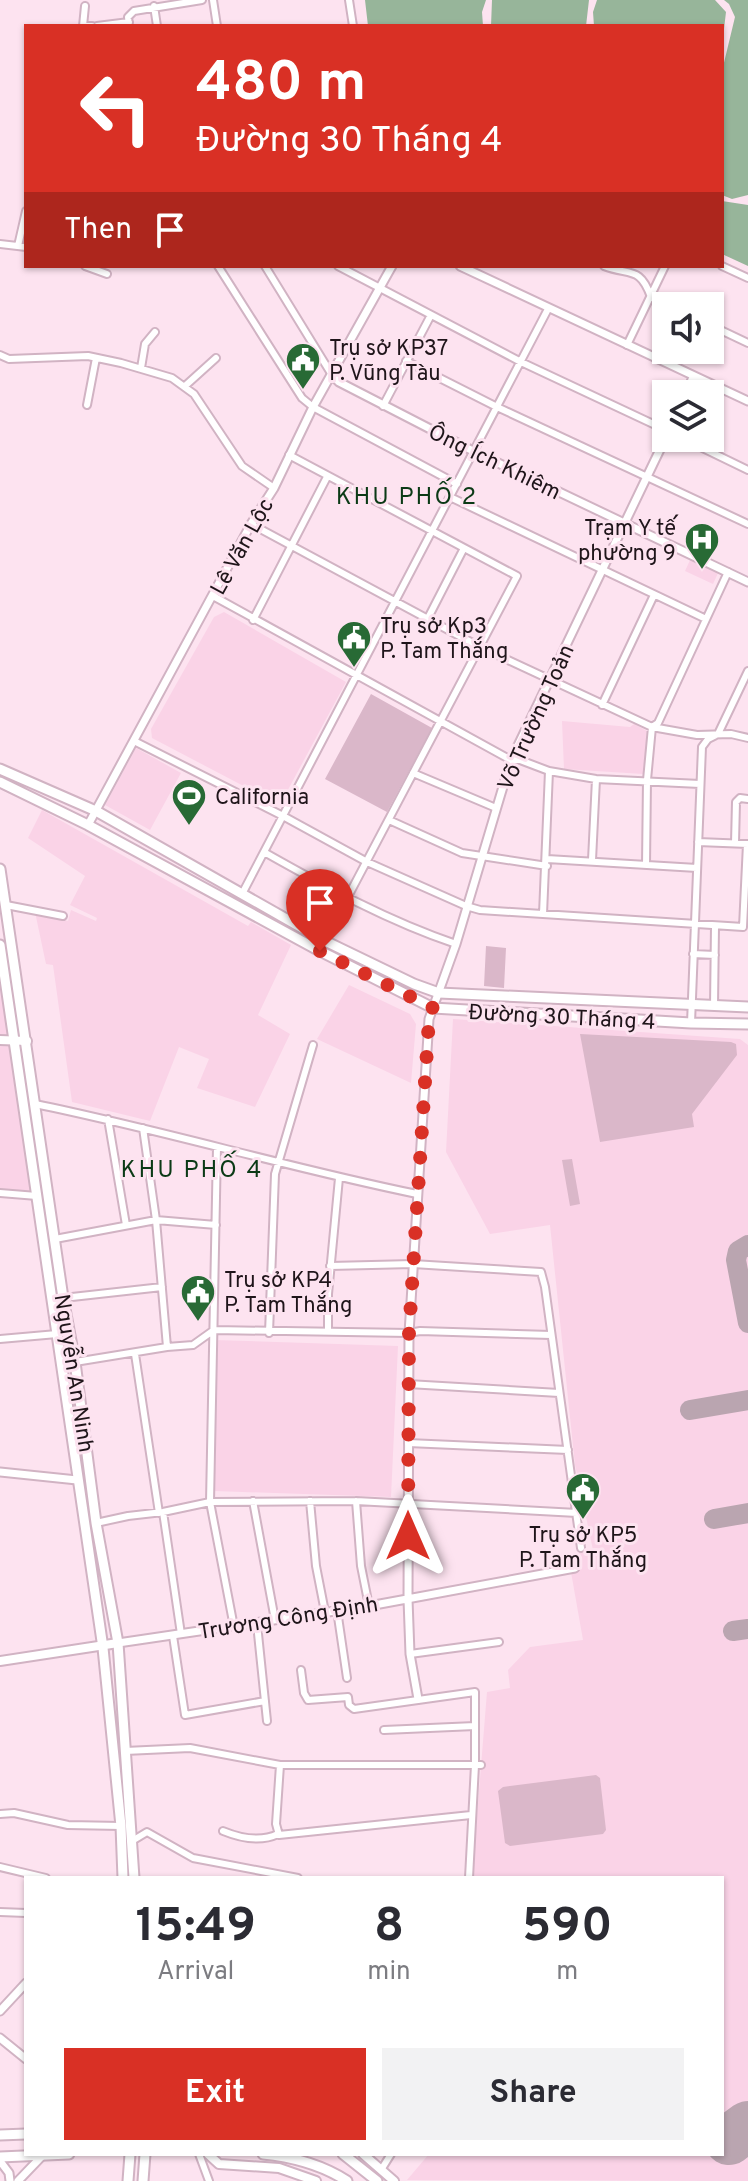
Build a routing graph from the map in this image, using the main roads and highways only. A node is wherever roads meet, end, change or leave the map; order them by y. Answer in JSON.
{"nodes":[{"id":1,"x":0,"y":769,"type":"edge"},
{"id":2,"x":0,"y":782,"type":"edge"},
{"id":3,"x":167,"y":851,"type":"junction"},
{"id":4,"x":159,"y":864,"type":"junction"},
{"id":5,"x":0,"y":869,"type":"edge"},
{"id":6,"x":0,"y":945,"type":"edge"},
{"id":7,"x":743,"y":1007,"type":"edge"},
{"id":8,"x":11,"y":1010,"type":"edge"},
{"id":9,"x":743,"y":1024,"type":"edge"},
{"id":10,"x":0,"y":1026,"type":"edge"},
{"id":11,"x":13,"y":1027,"type":"junction"},
{"id":12,"x":24,"y":1027,"type":"junction"},
{"id":13,"x":0,"y":1040,"type":"edge"},
{"id":14,"x":15,"y":1041,"type":"junction"},
{"id":15,"x":27,"y":1041,"type":"junction"},
{"id":16,"x":118,"y":1643,"type":"junction"},
{"id":17,"x":103,"y":1648,"type":"junction"},
{"id":18,"x":0,"y":1661,"type":"edge"},
{"id":19,"x":123,"y":1876,"type":"edge"},
{"id":20,"x":134,"y":1876,"type":"edge"},
{"id":21,"x":24,"y":2134,"type":"edge"},
{"id":22,"x":0,"y":2135,"type":"edge"},
{"id":23,"x":42,"y":2156,"type":"edge"},
{"id":24,"x":130,"y":2156,"type":"edge"},
{"id":25,"x":145,"y":2156,"type":"edge"},
{"id":26,"x":210,"y":2156,"type":"edge"},
{"id":27,"x":278,"y":2156,"type":"edge"},
{"id":28,"x":346,"y":2156,"type":"edge"},
{"id":29,"x":365,"y":2156,"type":"edge"},
{"id":30,"x":0,"y":2159,"type":"edge"},
{"id":31,"x":128,"y":2181,"type":"edge"},
{"id":32,"x":143,"y":2181,"type":"edge"},
{"id":33,"x":316,"y":2181,"type":"edge"},
{"id":34,"x":347,"y":2181,"type":"edge"},
{"id":35,"x":377,"y":2181,"type":"edge"},
{"id":36,"x":394,"y":2181,"type":"edge"}],
"edges":[{"from":1,"to":3,"type":"main road","name":"Đường 30 Tháng 4"},
{"from":2,"to":4,"type":"main road","name":"Đường 30 Tháng 4"},
{"from":3,"to":4,"type":"main road"},
{"from":3,"to":7,"type":"main road","name":"Đường 30 Tháng 4"},
{"from":4,"to":9,"type":"main road","name":"Đường 30 Tháng 4"},
{"from":5,"to":8,"type":"main road","name":"Nguyễn An Ninh"},
{"from":6,"to":8,"type":"main road","name":"Nguyễn An Ninh"},
{"from":7,"to":9,"type":"main road"},
{"from":8,"to":11,"type":"main road","name":"Nguyễn An Ninh"},
{"from":8,"to":12,"type":"main road","name":"Nguyễn An Ninh"},
{"from":10,"to":11,"type":"main road"},
{"from":11,"to":12,"type":"main road"},
{"from":11,"to":14,"type":"main road","name":"Nguyễn An Ninh"},
{"from":12,"to":15,"type":"main road","name":"Nguyễn An Ninh"},
{"from":13,"to":14,"type":"main road"},
{"from":14,"to":15,"type":"main road"},
{"from":14,"to":17,"type":"main road","name":"Nguyễn An Ninh"},
{"from":15,"to":16,"type":"main road","name":"Nguyễn An Ninh"},
{"from":16,"to":17,"type":"main road","name":"Trương Công Định"},
{"from":16,"to":20,"type":"main road","name":"Nguyễn An Ninh"},
{"from":17,"to":18,"type":"main road","name":"Trương Công Định"},
{"from":17,"to":19,"type":"main road","name":"Nguyễn An Ninh"},
{"from":21,"to":22,"type":"main road"},
{"from":23,"to":30,"type":"main road"},
{"from":24,"to":31,"type":"main road"},
{"from":25,"to":32,"type":"main road"},
{"from":26,"to":33,"type":"main road"},
{"from":27,"to":34,"type":"main road"},
{"from":28,"to":35,"type":"main road"},
{"from":29,"to":36,"type":"main road"}]}
